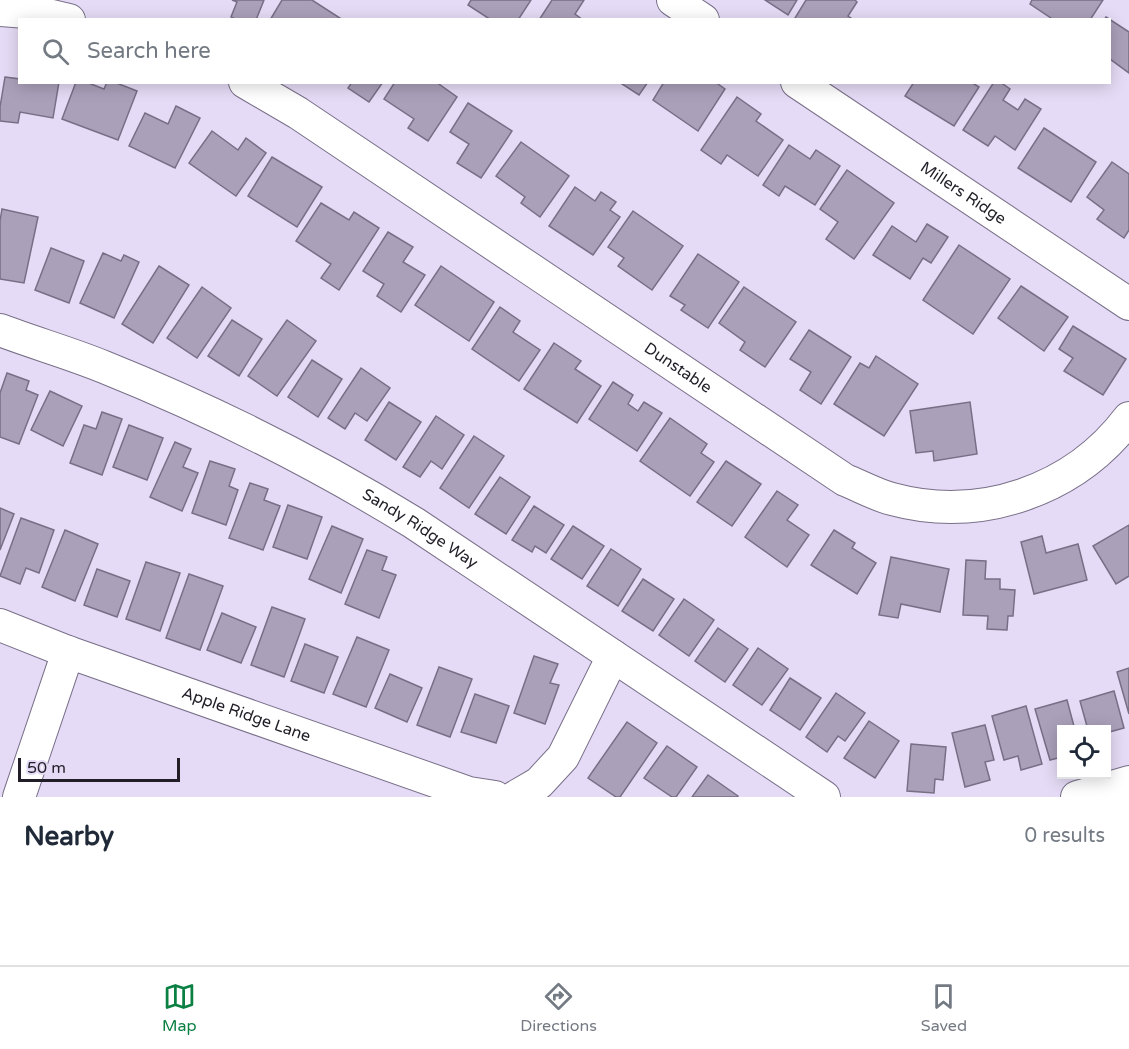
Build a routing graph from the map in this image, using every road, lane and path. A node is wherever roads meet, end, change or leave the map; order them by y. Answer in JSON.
{"nodes":[{"id":1,"x":673,"y":0,"type":"edge"},
{"id":2,"x":0,"y":10,"type":"edge"},
{"id":3,"x":60,"y":18,"type":"edge"},
{"id":4,"x":700,"y":18,"type":"edge"},
{"id":5,"x":248,"y":84,"type":"edge"},
{"id":6,"x":800,"y":84,"type":"edge"},
{"id":7,"x":1129,"y":304,"type":"edge"},
{"id":8,"x":0,"y":330,"type":"edge"},
{"id":9,"x":1129,"y":418,"type":"edge"},
{"id":10,"x":0,"y":625,"type":"edge"},
{"id":11,"x":68,"y":652,"type":"junction"},
{"id":12,"x":613,"y":656,"type":"junction"},
{"id":13,"x":1129,"y":782,"type":"edge"},
{"id":14,"x":812,"y":794,"type":"edge"},
{"id":15,"x":19,"y":797,"type":"edge"},
{"id":16,"x":495,"y":797,"type":"edge"},
{"id":17,"x":515,"y":797,"type":"edge"},
{"id":18,"x":1077,"y":797,"type":"edge"}],
"edges":[{"from":1,"to":4,"type":"street"},
{"from":2,"to":3,"type":"street"},
{"from":5,"to":9,"type":"street","name":"Dunstable"},
{"from":6,"to":7,"type":"street","name":"Millers Ridge"},
{"from":8,"to":12,"type":"street","name":"Sandy Ridge Way"},
{"from":10,"to":11,"type":"street","name":"Apple Ridge Lane"},
{"from":11,"to":15,"type":"street"},
{"from":11,"to":16,"type":"street","name":"Apple Ridge Lane"},
{"from":12,"to":14,"type":"street","name":"Sandy Ridge Way"},
{"from":12,"to":17,"type":"street"},
{"from":13,"to":18,"type":"street"}]}
